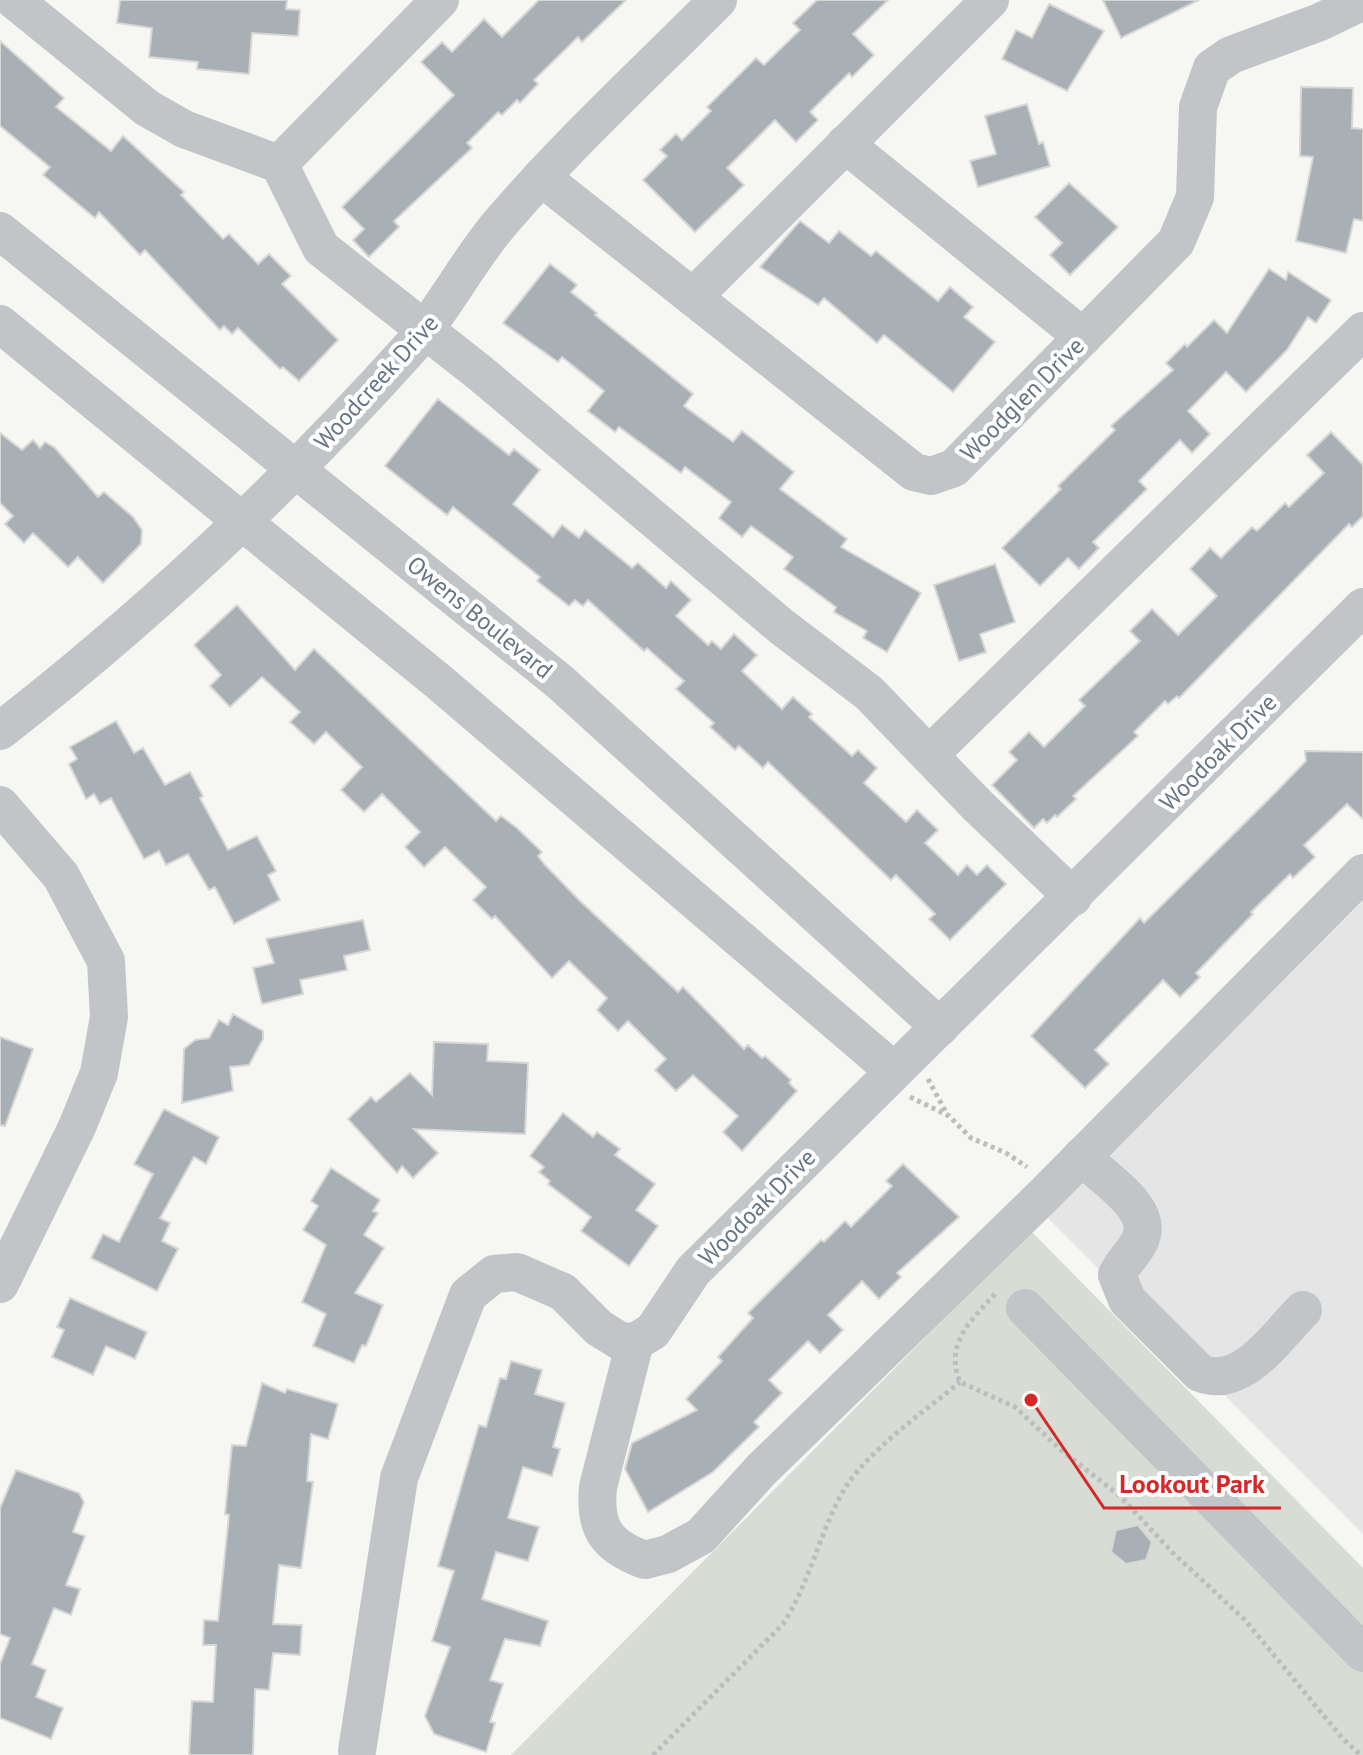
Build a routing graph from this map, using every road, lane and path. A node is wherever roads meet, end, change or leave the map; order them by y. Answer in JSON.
{"nodes":[{"id":1,"x":14,"y":0,"type":"edge"},
{"id":2,"x":440,"y":0,"type":"edge"},
{"id":3,"x":718,"y":0,"type":"edge"},
{"id":4,"x":990,"y":0,"type":"edge"},
{"id":5,"x":1359,"y":13,"type":"edge"},
{"id":6,"x":845,"y":144,"type":"junction"},
{"id":7,"x":279,"y":164,"type":"junction"},
{"id":8,"x":541,"y":177,"type":"junction"},
{"id":9,"x":0,"y":231,"type":"edge"},
{"id":10,"x":693,"y":297,"type":"junction"},
{"id":11,"x":0,"y":324,"type":"edge"},
{"id":12,"x":424,"y":331,"type":"junction"},
{"id":13,"x":1363,"y":331,"type":"edge"},
{"id":14,"x":1083,"y":337,"type":"junction"},
{"id":15,"x":297,"y":468,"type":"junction"},
{"id":16,"x":243,"y":521,"type":"junction"},
{"id":17,"x":1363,"y":607,"type":"edge"},
{"id":18,"x":0,"y":731,"type":"edge"},
{"id":19,"x":929,"y":755,"type":"junction"},
{"id":20,"x":0,"y":805,"type":"edge"},
{"id":21,"x":1363,"y":873,"type":"edge"},
{"id":22,"x":1073,"y":897,"type":"junction"},
{"id":23,"x":940,"y":1027,"type":"junction"},
{"id":24,"x":910,"y":1073,"type":"junction"},
{"id":25,"x":949,"y":1116,"type":"dead end"},
{"id":26,"x":1082,"y":1156,"type":"junction"},
{"id":27,"x":0,"y":1284,"type":"edge"},
{"id":28,"x":1025,"y":1308,"type":"dead end"},
{"id":29,"x":1303,"y":1310,"type":"dead end"},
{"id":30,"x":635,"y":1342,"type":"junction"},
{"id":31,"x":960,"y":1382,"type":"dead end"},
{"id":32,"x":1363,"y":1653,"type":"edge"},
{"id":33,"x":355,"y":1754,"type":"edge"},
{"id":34,"x":653,"y":1755,"type":"edge"}],
"edges":[{"from":1,"to":7,"type":"street"},
{"from":2,"to":7,"type":"street"},
{"from":3,"to":8,"type":"street","name":"Woodcreek Drive"},
{"from":4,"to":6,"type":"street"},
{"from":5,"to":14,"type":"street","name":"Woodglen Drive"},
{"from":6,"to":10,"type":"street"},
{"from":6,"to":14,"type":"street"},
{"from":7,"to":12,"type":"street"},
{"from":8,"to":10,"type":"street","name":"Woodglen Drive"},
{"from":8,"to":12,"type":"street","name":"Woodcreek Drive"},
{"from":9,"to":15,"type":"street","name":"Owens Boulevard"},
{"from":10,"to":14,"type":"street","name":"Woodglen Drive"},
{"from":11,"to":16,"type":"street"},
{"from":12,"to":15,"type":"street","name":"Woodcreek Drive"},
{"from":12,"to":19,"type":"street"},
{"from":13,"to":19,"type":"street"},
{"from":15,"to":16,"type":"street","name":"Woodcreek Drive"},
{"from":15,"to":23,"type":"street","name":"Owens Boulevard"},
{"from":16,"to":18,"type":"street","name":"Woodcreek Drive"},
{"from":16,"to":24,"type":"street"},
{"from":17,"to":22,"type":"street","name":"Woodoak Drive"},
{"from":19,"to":22,"type":"street"},
{"from":20,"to":27,"type":"street"},
{"from":21,"to":26,"type":"street"},
{"from":22,"to":23,"type":"street","name":"Woodoak Drive"},
{"from":23,"to":24,"type":"street","name":"Woodoak Drive"},
{"from":24,"to":25,"type":"path"},
{"from":24,"to":30,"type":"street","name":"Woodoak Drive"},
{"from":26,"to":29,"type":"street"},
{"from":26,"to":30,"type":"street"},
{"from":28,"to":32,"type":"street"},
{"from":30,"to":33,"type":"street"},
{"from":31,"to":34,"type":"path"}]}
